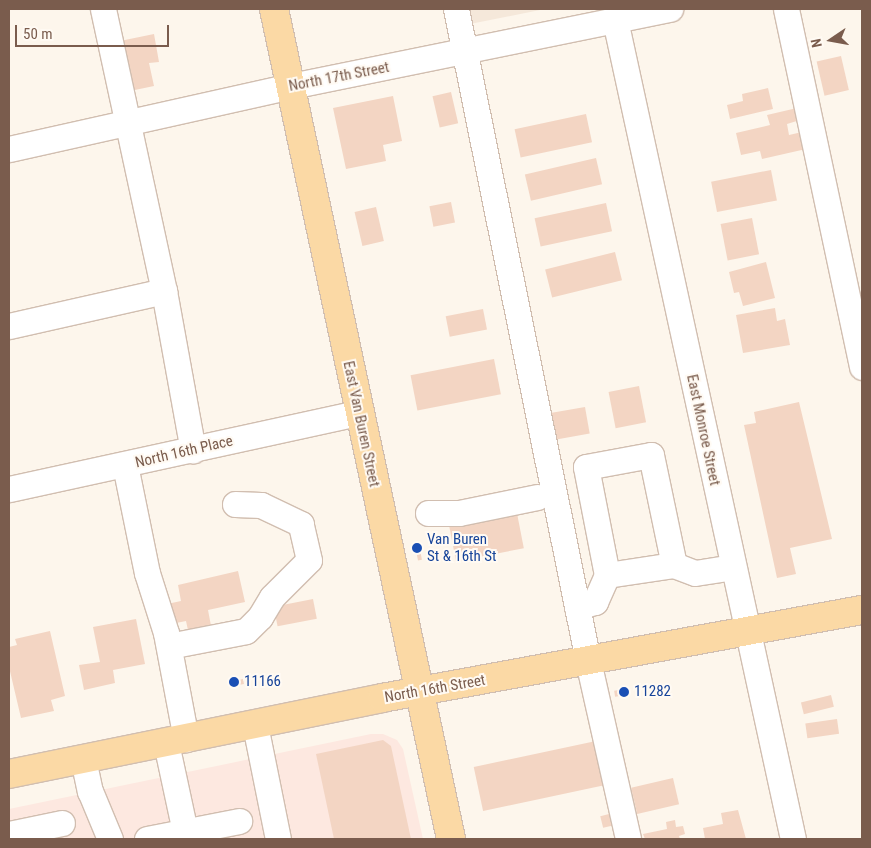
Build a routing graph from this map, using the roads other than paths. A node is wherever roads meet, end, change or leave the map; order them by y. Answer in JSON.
{"nodes":[{"id":1,"x":103,"y":9,"type":"edge"},
{"id":2,"x":274,"y":9,"type":"edge"},
{"id":3,"x":456,"y":9,"type":"edge"},
{"id":4,"x":670,"y":9,"type":"edge"},
{"id":5,"x":786,"y":9,"type":"edge"},
{"id":6,"x":615,"y":20,"type":"junction"},
{"id":7,"x":465,"y":52,"type":"junction"},
{"id":8,"x":290,"y":86,"type":"junction"},
{"id":9,"x":128,"y":123,"type":"junction"},
{"id":10,"x":9,"y":148,"type":"edge"},
{"id":11,"x":164,"y":291,"type":"junction"},
{"id":12,"x":9,"y":326,"type":"edge"},
{"id":13,"x":862,"y":367,"type":"edge"},
{"id":14,"x":358,"y":413,"type":"junction"},
{"id":15,"x":193,"y":450,"type":"junction"},
{"id":16,"x":125,"y":465,"type":"junction"},
{"id":17,"x":9,"y":490,"type":"edge"},
{"id":18,"x":537,"y":497,"type":"dead end"},
{"id":19,"x":235,"y":504,"type":"dead end"},
{"id":20,"x":428,"y":513,"type":"dead end"},
{"id":21,"x":674,"y":565,"type":"junction"},
{"id":22,"x":733,"y":568,"type":"junction"},
{"id":23,"x":607,"y":575,"type":"junction"},
{"id":24,"x":577,"y":607,"type":"junction"},
{"id":25,"x":862,"y":610,"type":"edge"},
{"id":26,"x":747,"y":631,"type":"junction"},
{"id":27,"x":169,"y":646,"type":"junction"},
{"id":28,"x":588,"y":661,"type":"junction"},
{"id":29,"x":419,"y":692,"type":"junction"},
{"id":30,"x":255,"y":725,"type":"junction"},
{"id":31,"x":176,"y":741,"type":"junction"},
{"id":32,"x":83,"y":760,"type":"junction"},
{"id":33,"x":9,"y":774,"type":"edge"},
{"id":34,"x":239,"y":821,"type":"dead end"},
{"id":35,"x":62,"y":823,"type":"dead end"},
{"id":36,"x":185,"y":832,"type":"junction"},
{"id":37,"x":9,"y":834,"type":"edge"},
{"id":38,"x":110,"y":839,"type":"edge"},
{"id":39,"x":148,"y":839,"type":"edge"},
{"id":40,"x":278,"y":839,"type":"edge"},
{"id":41,"x":451,"y":839,"type":"edge"},
{"id":42,"x":628,"y":839,"type":"edge"},
{"id":43,"x":793,"y":839,"type":"edge"}],
"edges":[{"from":1,"to":9,"type":"street"},
{"from":2,"to":8,"type":"main road","name":"East Van Buren Street"},
{"from":3,"to":7,"type":"street"},
{"from":4,"to":6,"type":"street","name":"North 17th Street"},
{"from":5,"to":13,"type":"street"},
{"from":6,"to":7,"type":"street","name":"North 17th Street"},
{"from":6,"to":22,"type":"street","name":"East Monroe Street"},
{"from":7,"to":8,"type":"street","name":"North 17th Street"},
{"from":7,"to":24,"type":"street"},
{"from":8,"to":9,"type":"street","name":"North 17th Street"},
{"from":8,"to":14,"type":"main road","name":"East Van Buren Street"},
{"from":9,"to":10,"type":"street","name":"North 17th Street"},
{"from":9,"to":11,"type":"street"},
{"from":11,"to":12,"type":"street"},
{"from":11,"to":15,"type":"street"},
{"from":14,"to":15,"type":"street","name":"North 16th Place"},
{"from":14,"to":29,"type":"main road","name":"East Van Buren Street"},
{"from":15,"to":16,"type":"street","name":"North 16th Place"},
{"from":16,"to":17,"type":"street","name":"North 16th Place"},
{"from":16,"to":27,"type":"street"},
{"from":18,"to":20,"type":"street"},
{"from":19,"to":27,"type":"street"},
{"from":21,"to":22,"type":"street"},
{"from":21,"to":23,"type":"street"},
{"from":21,"to":23,"type":"street"},
{"from":22,"to":26,"type":"street","name":"East Monroe Street"},
{"from":23,"to":24,"type":"street"},
{"from":24,"to":28,"type":"street"},
{"from":25,"to":26,"type":"main road","name":"North 16th Street"},
{"from":26,"to":28,"type":"main road","name":"North 16th Street"},
{"from":26,"to":43,"type":"street","name":"East Monroe Street"},
{"from":27,"to":31,"type":"street"},
{"from":28,"to":29,"type":"main road","name":"North 16th Street"},
{"from":28,"to":42,"type":"street"},
{"from":29,"to":30,"type":"main road","name":"North 16th Street"},
{"from":29,"to":41,"type":"main road","name":"East Van Buren Street"},
{"from":30,"to":31,"type":"main road","name":"North 16th Street"},
{"from":30,"to":40,"type":"street"},
{"from":31,"to":32,"type":"main road","name":"North 16th Street"},
{"from":31,"to":36,"type":"street"},
{"from":32,"to":33,"type":"main road","name":"North 16th Street"},
{"from":32,"to":38,"type":"street"},
{"from":34,"to":36,"type":"street"},
{"from":35,"to":37,"type":"street"},
{"from":36,"to":39,"type":"street"}]}
